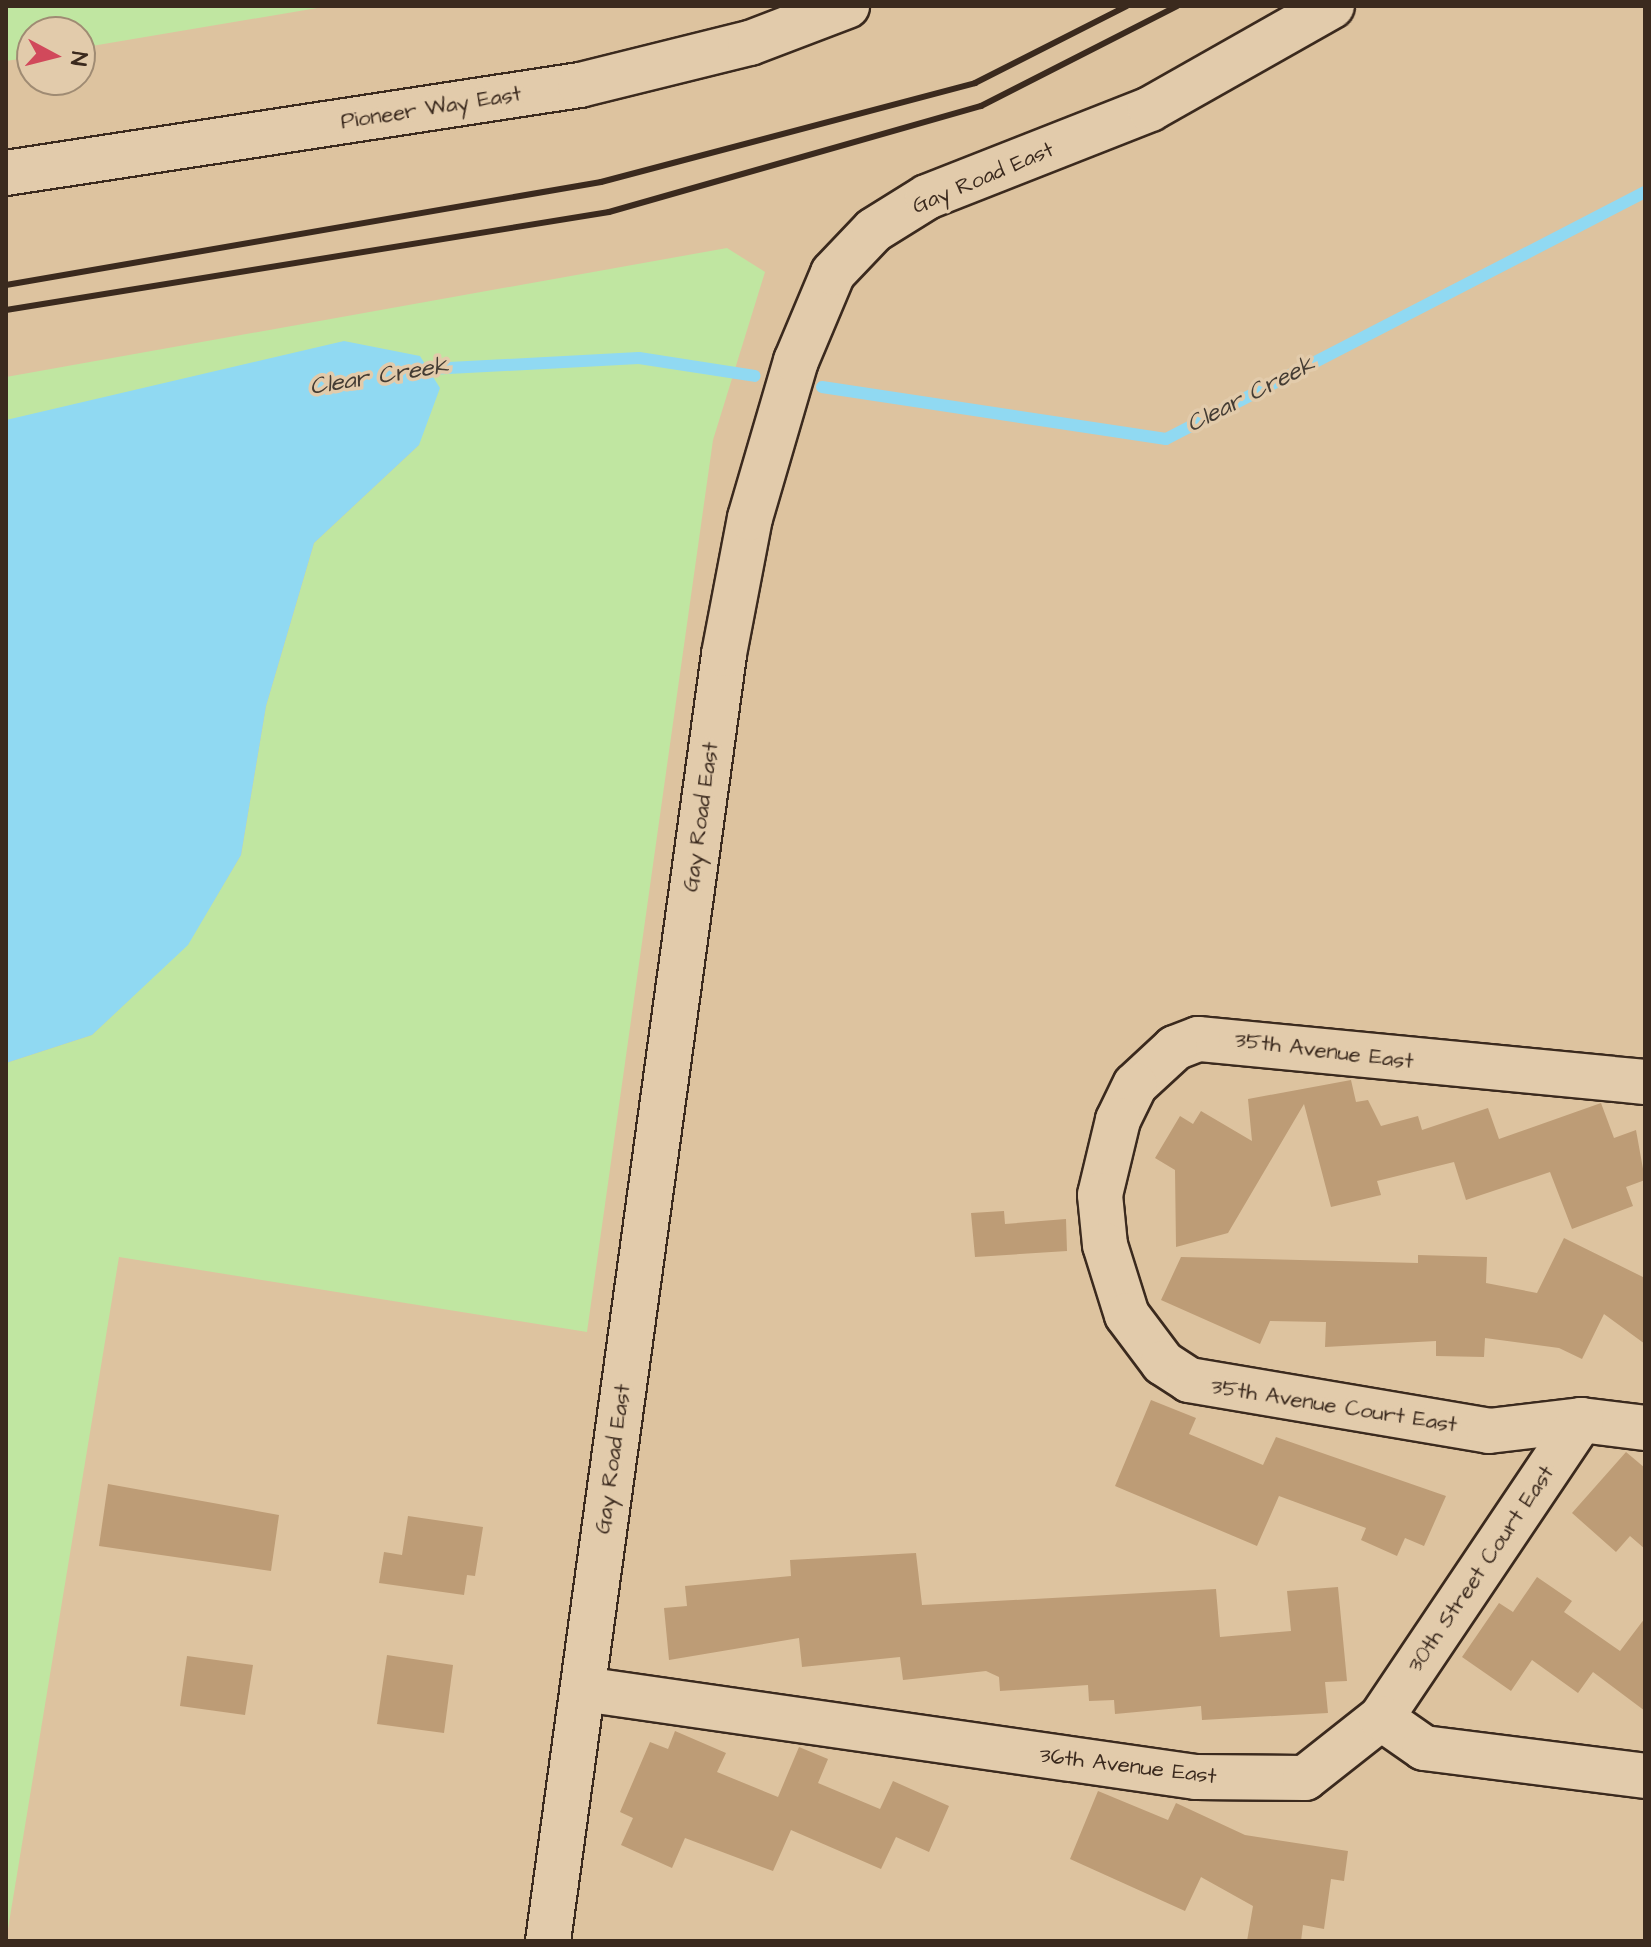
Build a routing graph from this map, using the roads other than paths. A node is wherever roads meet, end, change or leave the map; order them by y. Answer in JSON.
{"nodes":[{"id":1,"x":847,"y":6,"type":"edge"},
{"id":2,"x":1332,"y":6,"type":"edge"},
{"id":3,"x":6,"y":173,"type":"edge"},
{"id":4,"x":1645,"y":1082,"type":"edge"},
{"id":5,"x":1100,"y":1195,"type":"joint"},
{"id":6,"x":1581,"y":1420,"type":"junction"},
{"id":7,"x":1645,"y":1428,"type":"edge"},
{"id":8,"x":583,"y":1689,"type":"junction"},
{"id":9,"x":1381,"y":1718,"type":"junction"},
{"id":10,"x":1645,"y":1776,"type":"edge"},
{"id":11,"x":548,"y":1941,"type":"edge"}],
"edges":[{"from":1,"to":3,"type":"street","name":"Pioneer Way East"},
{"from":2,"to":8,"type":"street","name":"Gay Road East"},
{"from":4,"to":5,"type":"street","name":"35th Avenue East"},
{"from":5,"to":6,"type":"street","name":"35th Avenue Court East"},
{"from":6,"to":7,"type":"street","name":"35th Avenue Court East"},
{"from":6,"to":9,"type":"street","name":"30th Street Court East"},
{"from":8,"to":9,"type":"street","name":"36th Avenue East"},
{"from":8,"to":11,"type":"street","name":"Gay Road East"},
{"from":9,"to":10,"type":"street"}]}
